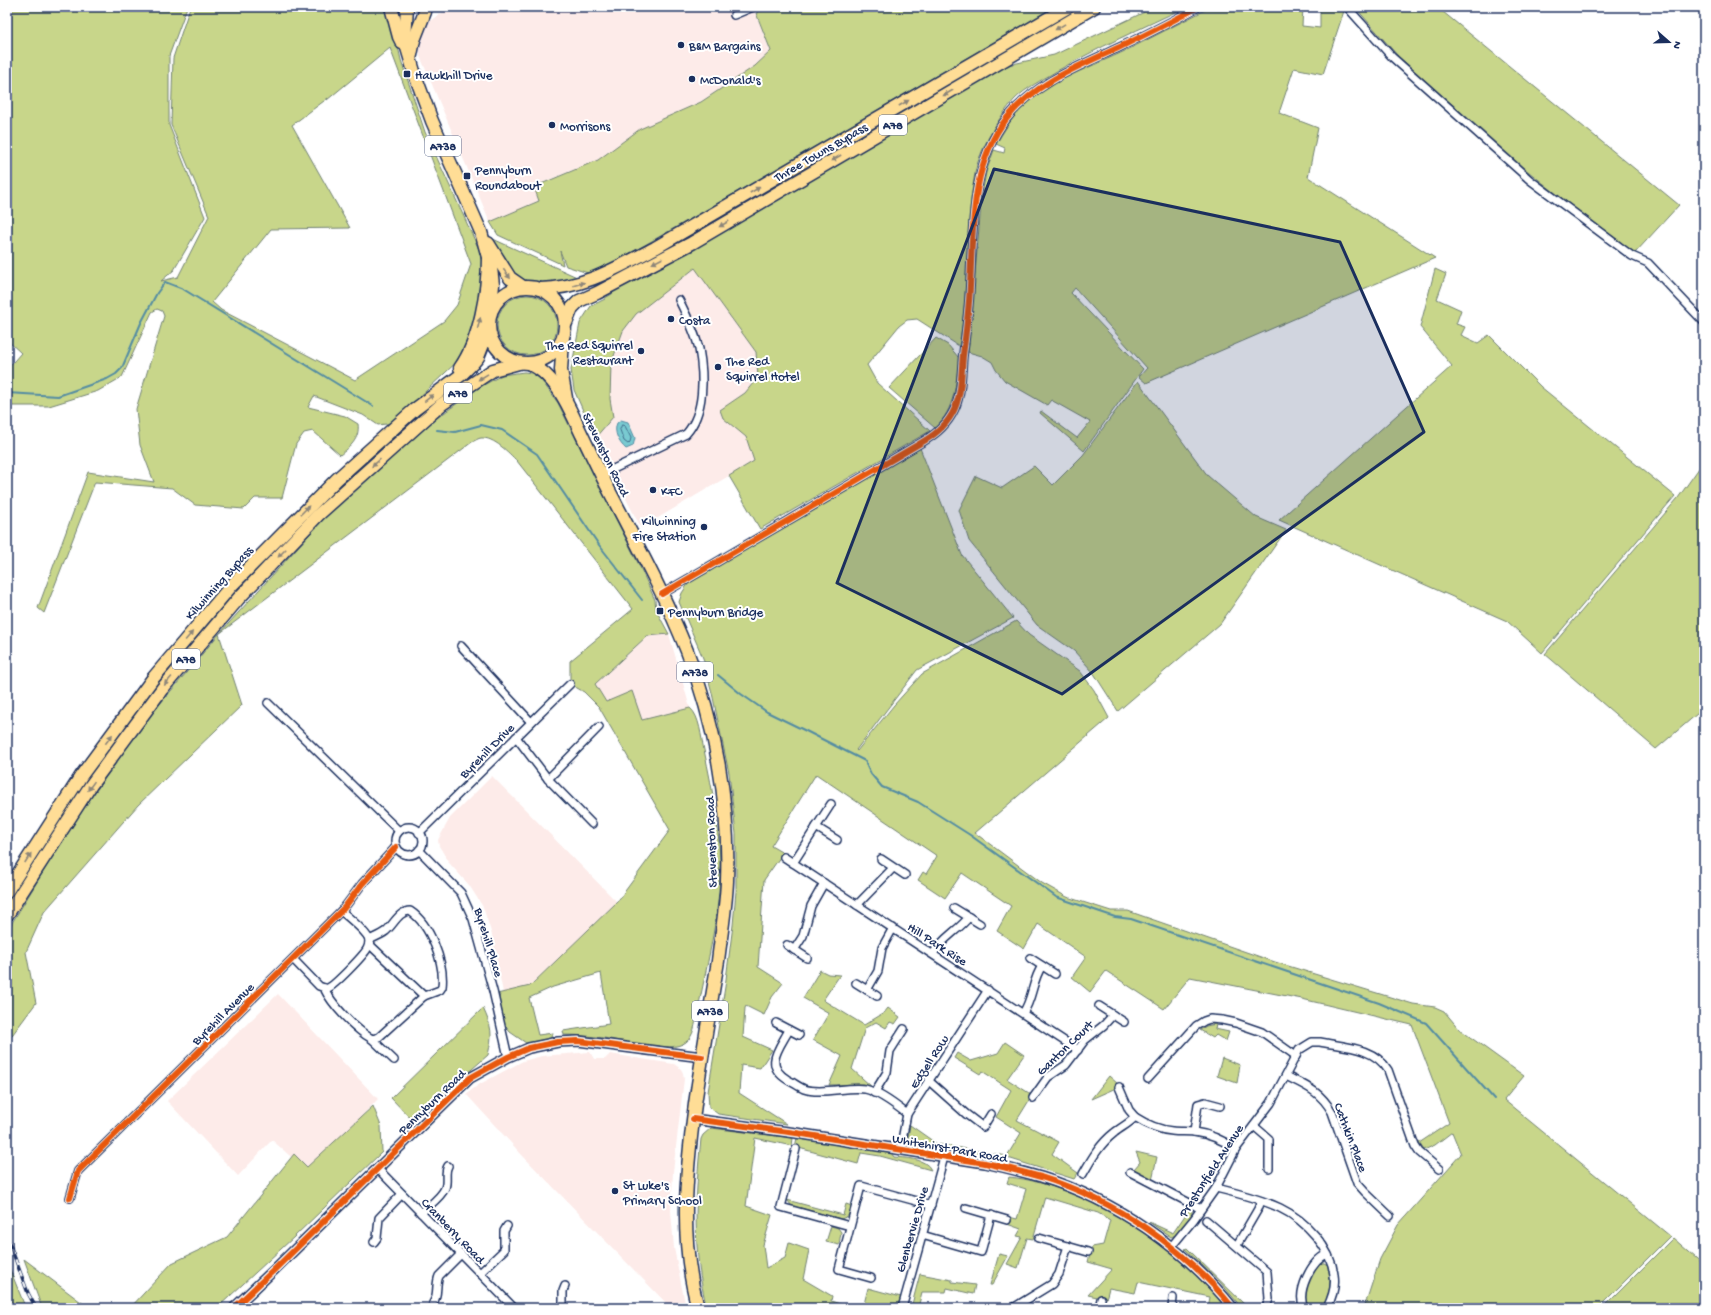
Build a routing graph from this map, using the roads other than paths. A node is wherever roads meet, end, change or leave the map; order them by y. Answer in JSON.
{"nodes":[{"id":1,"x":391,"y":7,"type":"edge"},
{"id":2,"x":408,"y":7,"type":"edge"},
{"id":3,"x":752,"y":7,"type":"edge"},
{"id":4,"x":1068,"y":7,"type":"edge"},
{"id":5,"x":1094,"y":7,"type":"edge"},
{"id":6,"x":1198,"y":7,"type":"edge"},
{"id":7,"x":1347,"y":7,"type":"edge"},
{"id":8,"x":428,"y":9,"type":"edge"},
{"id":9,"x":734,"y":15,"type":"dead end"},
{"id":10,"x":410,"y":59,"type":"junction"},
{"id":11,"x":481,"y":232,"type":"junction"},
{"id":12,"x":488,"y":256,"type":"junction"},
{"id":13,"x":523,"y":287,"type":"junction"},
{"id":14,"x":540,"y":289,"type":"junction"},
{"id":15,"x":679,"y":300,"type":"dead end"},
{"id":16,"x":490,"y":316,"type":"junction"},
{"id":17,"x":1704,"y":322,"type":"edge"},
{"id":18,"x":566,"y":323,"type":"junction"},
{"id":19,"x":489,"y":329,"type":"junction"},
{"id":20,"x":564,"y":338,"type":"junction"},
{"id":21,"x":524,"y":364,"type":"junction"},
{"id":22,"x":450,"y":382,"type":"junction"},
{"id":23,"x":567,"y":404,"type":"junction"},
{"id":24,"x":601,"y":475,"type":"junction"},
{"id":25,"x":662,"y":594,"type":"junction"},
{"id":26,"x":461,"y":646,"type":"dead end"},
{"id":27,"x":570,"y":684,"type":"dead end"},
{"id":28,"x":268,"y":703,"type":"dead end"},
{"id":29,"x":531,"y":722,"type":"junction"},
{"id":30,"x":599,"y":727,"type":"dead end"},
{"id":31,"x":516,"y":737,"type":"junction"},
{"id":32,"x":548,"y":779,"type":"junction"},
{"id":33,"x":831,"y":804,"type":"dead end"},
{"id":34,"x":592,"y":824,"type":"dead end"},
{"id":35,"x":816,"y":827,"type":"junction"},
{"id":36,"x":399,"y":832,"type":"junction"},
{"id":37,"x":419,"y":833,"type":"junction"},
{"id":38,"x":837,"y":840,"type":"dead end"},
{"id":39,"x":396,"y":847,"type":"junction"},
{"id":40,"x":419,"y":850,"type":"junction"},
{"id":41,"x":784,"y":857,"type":"dead end"},
{"id":42,"x":881,"y":859,"type":"dead end"},
{"id":43,"x":793,"y":863,"type":"junction"},
{"id":44,"x":893,"y":868,"type":"junction"},
{"id":45,"x":905,"y":875,"type":"dead end"},
{"id":46,"x":824,"y":883,"type":"junction"},
{"id":47,"x":7,"y":891,"type":"edge"},
{"id":48,"x":857,"y":905,"type":"junction"},
{"id":49,"x":954,"y":908,"type":"dead end"},
{"id":50,"x":342,"y":911,"type":"junction"},
{"id":51,"x":7,"y":915,"type":"edge"},
{"id":52,"x":969,"y":917,"type":"junction"},
{"id":53,"x":980,"y":924,"type":"dead end"},
{"id":54,"x":893,"y":928,"type":"junction"},
{"id":55,"x":369,"y":942,"type":"junction"},
{"id":56,"x":787,"y":945,"type":"dead end"},
{"id":57,"x":794,"y":950,"type":"junction"},
{"id":58,"x":933,"y":954,"type":"junction"},
{"id":59,"x":807,"y":958,"type":"dead end"},
{"id":60,"x":1030,"y":958,"type":"dead end"},
{"id":61,"x":293,"y":959,"type":"junction"},
{"id":62,"x":1042,"y":966,"type":"junction"},
{"id":63,"x":1055,"y":974,"type":"dead end"},
{"id":64,"x":856,"y":983,"type":"dead end"},
{"id":65,"x":324,"y":988,"type":"junction"},
{"id":66,"x":867,"y":990,"type":"junction"},
{"id":67,"x":988,"y":990,"type":"junction"},
{"id":68,"x":424,"y":996,"type":"junction"},
{"id":69,"x":877,"y":996,"type":"dead end"},
{"id":70,"x":1099,"y":1006,"type":"dead end"},
{"id":71,"x":1023,"y":1014,"type":"junction"},
{"id":72,"x":1112,"y":1015,"type":"junction"},
{"id":73,"x":776,"y":1022,"type":"dead end"},
{"id":74,"x":1124,"y":1022,"type":"dead end"},
{"id":75,"x":904,"y":1029,"type":"dead end"},
{"id":76,"x":789,"y":1030,"type":"junction"},
{"id":77,"x":799,"y":1035,"type":"dead end"},
{"id":78,"x":372,"y":1039,"type":"junction"},
{"id":79,"x":1078,"y":1050,"type":"junction"},
{"id":80,"x":1296,"y":1056,"type":"junction"},
{"id":81,"x":508,"y":1057,"type":"junction"},
{"id":82,"x":702,"y":1057,"type":"junction"},
{"id":83,"x":394,"y":1060,"type":"dead end"},
{"id":84,"x":1286,"y":1076,"type":"junction"},
{"id":85,"x":1148,"y":1079,"type":"dead end"},
{"id":86,"x":929,"y":1081,"type":"junction"},
{"id":87,"x":1119,"y":1087,"type":"dead end"},
{"id":88,"x":874,"y":1093,"type":"junction"},
{"id":89,"x":1032,"y":1098,"type":"dead end"},
{"id":90,"x":1220,"y":1106,"type":"dead end"},
{"id":91,"x":907,"y":1114,"type":"junction"},
{"id":92,"x":992,"y":1114,"type":"dead end"},
{"id":93,"x":1135,"y":1117,"type":"junction"},
{"id":94,"x":693,"y":1119,"type":"junction"},
{"id":95,"x":1254,"y":1126,"type":"junction"},
{"id":96,"x":1194,"y":1132,"type":"junction"},
{"id":97,"x":796,"y":1149,"type":"dead end"},
{"id":98,"x":1236,"y":1149,"type":"junction"},
{"id":99,"x":900,"y":1150,"type":"junction"},
{"id":100,"x":944,"y":1157,"type":"junction"},
{"id":101,"x":448,"y":1166,"type":"dead end"},
{"id":102,"x":378,"y":1169,"type":"junction"},
{"id":103,"x":1269,"y":1169,"type":"dead end"},
{"id":104,"x":1438,"y":1169,"type":"dead end"},
{"id":105,"x":1130,"y":1172,"type":"dead end"},
{"id":106,"x":1083,"y":1174,"type":"dead end"},
{"id":107,"x":1216,"y":1188,"type":"junction"},
{"id":108,"x":402,"y":1194,"type":"junction"},
{"id":109,"x":70,"y":1198,"type":"dead end"},
{"id":110,"x":1261,"y":1201,"type":"junction"},
{"id":111,"x":931,"y":1205,"type":"junction"},
{"id":112,"x":966,"y":1208,"type":"dead end"},
{"id":113,"x":1201,"y":1209,"type":"junction"},
{"id":114,"x":421,"y":1213,"type":"junction"},
{"id":115,"x":992,"y":1216,"type":"junction"},
{"id":116,"x":1390,"y":1216,"type":"dead end"},
{"id":117,"x":1007,"y":1220,"type":"dead end"},
{"id":118,"x":1206,"y":1220,"type":"dead end"},
{"id":119,"x":507,"y":1226,"type":"dead end"},
{"id":120,"x":850,"y":1226,"type":"junction"},
{"id":121,"x":922,"y":1235,"type":"junction"},
{"id":122,"x":1039,"y":1238,"type":"dead end"},
{"id":123,"x":374,"y":1242,"type":"dead end"},
{"id":124,"x":1237,"y":1245,"type":"junction"},
{"id":125,"x":1068,"y":1246,"type":"junction"},
{"id":126,"x":1171,"y":1247,"type":"junction"},
{"id":127,"x":1088,"y":1252,"type":"dead end"},
{"id":128,"x":461,"y":1254,"type":"junction"},
{"id":129,"x":1327,"y":1254,"type":"junction"},
{"id":130,"x":480,"y":1273,"type":"junction"},
{"id":131,"x":871,"y":1278,"type":"dead end"},
{"id":132,"x":565,"y":1286,"type":"dead end"},
{"id":133,"x":1173,"y":1298,"type":"dead end"},
{"id":134,"x":1101,"y":1299,"type":"dead end"},
{"id":135,"x":433,"y":1302,"type":"dead end"},
{"id":136,"x":234,"y":1308,"type":"edge"},
{"id":137,"x":514,"y":1308,"type":"edge"},
{"id":138,"x":563,"y":1308,"type":"edge"},
{"id":139,"x":698,"y":1308,"type":"edge"},
{"id":140,"x":902,"y":1308,"type":"edge"},
{"id":141,"x":1013,"y":1308,"type":"edge"},
{"id":142,"x":1099,"y":1308,"type":"edge"},
{"id":143,"x":1172,"y":1308,"type":"edge"},
{"id":144,"x":1233,"y":1308,"type":"edge"},
{"id":145,"x":1266,"y":1308,"type":"edge"},
{"id":146,"x":1304,"y":1308,"type":"edge"},
{"id":147,"x":1328,"y":1308,"type":"edge"}],
"edges":[{"from":1,"to":10,"type":"main road"},
{"from":2,"to":8,"type":"main road","number":"A738"},
{"from":2,"to":10,"type":"main road","number":"A738"},
{"from":3,"to":9,"type":"street"},
{"from":14,"to":4,"type":"main road","name":"Three Towns Bypass","number":"A78","one_way":true},
{"from":5,"to":18,"type":"main road","name":"Three Towns Bypass","number":"A78","one_way":true},
{"from":6,"to":25,"type":"street"},
{"from":7,"to":17,"type":"street"},
{"from":8,"to":10,"type":"main road","number":"A738"},
{"from":10,"to":11,"type":"main road","number":"A738"},
{"from":11,"to":12,"type":"main road","number":"A738"},
{"from":11,"to":13,"type":"main road","number":"A738","one_way":true},
{"from":12,"to":16,"type":"main road","number":"A738"},
{"from":22,"to":12,"type":"main road","one_way":true},
{"from":13,"to":14,"type":"main road","number":"A78"},
{"from":13,"to":16,"type":"main road","number":"A78"},
{"from":14,"to":18,"type":"main road","number":"A78"},
{"from":15,"to":24,"type":"street"},
{"from":16,"to":19,"type":"main road","number":"A78"},
{"from":18,"to":20,"type":"main road","number":"A78"},
{"from":19,"to":21,"type":"main road","number":"A78"},
{"from":19,"to":22,"type":"main road","name":"Kilwinning Bypass","number":"A78"},
{"from":20,"to":21,"type":"main road","number":"A78"},
{"from":20,"to":23,"type":"main road","number":"A738"},
{"from":21,"to":23,"type":"main road","number":"A738"},
{"from":21,"to":51,"type":"main road","name":"Kilwinning Bypass","number":"A78","one_way":true},
{"from":47,"to":22,"type":"main road","name":"Kilwinning Bypass","number":"A78","one_way":true},
{"from":23,"to":24,"type":"main road","name":"Stevenston Road","number":"A738"},
{"from":24,"to":25,"type":"main road","name":"Stevenston Road","number":"A738"},
{"from":25,"to":82,"type":"main road","name":"Stevenston Road","number":"A738"},
{"from":26,"to":29,"type":"street"},
{"from":27,"to":29,"type":"street","name":"Byrehill Drive"},
{"from":28,"to":36,"type":"street"},
{"from":29,"to":31,"type":"street","name":"Byrehill Drive"},
{"from":30,"to":32,"type":"street"},
{"from":31,"to":32,"type":"street"},
{"from":31,"to":37,"type":"street","name":"Byrehill Drive"},
{"from":32,"to":34,"type":"street"},
{"from":33,"to":35,"type":"street"},
{"from":35,"to":38,"type":"street"},
{"from":35,"to":43,"type":"street"},
{"from":36,"to":37,"type":"street"},
{"from":36,"to":39,"type":"street"},
{"from":37,"to":40,"type":"street"},
{"from":39,"to":40,"type":"street"},
{"from":39,"to":50,"type":"street","name":"Byrehill Avenue"},
{"from":40,"to":81,"type":"street","name":"Byrehill Place"},
{"from":41,"to":43,"type":"street","name":"Hill Park Rise"},
{"from":42,"to":44,"type":"street"},
{"from":43,"to":46,"type":"street","name":"Hill Park Rise"},
{"from":44,"to":45,"type":"street"},
{"from":44,"to":48,"type":"street"},
{"from":46,"to":48,"type":"street","name":"Hill Park Rise"},
{"from":46,"to":57,"type":"street"},
{"from":48,"to":54,"type":"street","name":"Hill Park Rise"},
{"from":49,"to":52,"type":"street"},
{"from":50,"to":55,"type":"street"},
{"from":50,"to":61,"type":"street","name":"Byrehill Avenue"},
{"from":52,"to":53,"type":"street"},
{"from":52,"to":58,"type":"street"},
{"from":54,"to":58,"type":"street","name":"Hill Park Rise"},
{"from":54,"to":66,"type":"street"},
{"from":55,"to":65,"type":"street"},
{"from":55,"to":68,"type":"street"},
{"from":55,"to":68,"type":"street"},
{"from":56,"to":57,"type":"street"},
{"from":57,"to":59,"type":"street"},
{"from":58,"to":67,"type":"street","name":"Hill Park Rise"},
{"from":60,"to":62,"type":"street"},
{"from":61,"to":65,"type":"street"},
{"from":61,"to":109,"type":"street","name":"Byrehill Avenue"},
{"from":62,"to":63,"type":"street"},
{"from":62,"to":71,"type":"street"},
{"from":64,"to":66,"type":"street"},
{"from":65,"to":78,"type":"street"},
{"from":66,"to":69,"type":"street"},
{"from":67,"to":71,"type":"street","name":"Hill Park Rise"},
{"from":67,"to":86,"type":"street","name":"Edzell Row"},
{"from":68,"to":78,"type":"street"},
{"from":70,"to":72,"type":"street","name":"Ganton Court"},
{"from":71,"to":79,"type":"street","name":"Hill Park Rise"},
{"from":72,"to":74,"type":"street","name":"Ganton Court"},
{"from":72,"to":79,"type":"street","name":"Ganton Court"},
{"from":73,"to":76,"type":"street"},
{"from":75,"to":88,"type":"street"},
{"from":76,"to":77,"type":"street"},
{"from":76,"to":88,"type":"street"},
{"from":78,"to":83,"type":"street"},
{"from":79,"to":89,"type":"street","name":"Ganton Court"},
{"from":80,"to":84,"type":"street","name":"Prestonfield Avenue"},
{"from":80,"to":85,"type":"street"},
{"from":80,"to":104,"type":"street","name":"Prestonfield Avenue"},
{"from":81,"to":82,"type":"street","name":"Pennyburn Road"},
{"from":81,"to":102,"type":"street","name":"Pennyburn Road"},
{"from":82,"to":94,"type":"main road","name":"Stevenston Road","number":"A738"},
{"from":84,"to":95,"type":"street","name":"Prestonfield Avenue"},
{"from":84,"to":116,"type":"street","name":"Cathkin Place"},
{"from":86,"to":91,"type":"street","name":"Edzell Row"},
{"from":86,"to":92,"type":"street"},
{"from":87,"to":93,"type":"street"},
{"from":88,"to":91,"type":"street"},
{"from":90,"to":96,"type":"street"},
{"from":91,"to":99,"type":"street","name":"Edzell Row"},
{"from":93,"to":96,"type":"street"},
{"from":93,"to":106,"type":"street"},
{"from":94,"to":99,"type":"street","name":"Whitehirst Park Road"},
{"from":94,"to":139,"type":"main road","name":"Stevenston Road","number":"A738"},
{"from":95,"to":98,"type":"street","name":"Prestonfield Avenue"},
{"from":95,"to":103,"type":"street","name":"Prestonfield Avenue"},
{"from":96,"to":98,"type":"street"},
{"from":97,"to":120,"type":"street"},
{"from":98,"to":107,"type":"street","name":"Prestonfield Avenue"},
{"from":99,"to":100,"type":"street","name":"Whitehirst Park Road"},
{"from":100,"to":111,"type":"street","name":"Glenbervie Drive"},
{"from":100,"to":126,"type":"street","name":"Whitehirst Park Road"},
{"from":101,"to":114,"type":"street"},
{"from":102,"to":108,"type":"street","name":"Cranberry Road"},
{"from":102,"to":136,"type":"street","name":"Pennyburn Road"},
{"from":105,"to":113,"type":"street"},
{"from":107,"to":110,"type":"street"},
{"from":107,"to":113,"type":"street","name":"Prestonfield Avenue"},
{"from":108,"to":114,"type":"street","name":"Cranberry Road"},
{"from":108,"to":123,"type":"street"},
{"from":110,"to":124,"type":"street"},
{"from":110,"to":129,"type":"street"},
{"from":111,"to":120,"type":"street"},
{"from":111,"to":121,"type":"street","name":"Glenbervie Drive"},
{"from":112,"to":115,"type":"street"},
{"from":113,"to":126,"type":"street","name":"Prestonfield Avenue"},
{"from":114,"to":128,"type":"street","name":"Cranberry Road"},
{"from":115,"to":117,"type":"street"},
{"from":115,"to":121,"type":"street"},
{"from":118,"to":124,"type":"street"},
{"from":119,"to":130,"type":"street"},
{"from":120,"to":131,"type":"street"},
{"from":121,"to":140,"type":"street","name":"Glenbervie Drive"},
{"from":122,"to":125,"type":"street"},
{"from":124,"to":145,"type":"street"},
{"from":125,"to":127,"type":"street"},
{"from":125,"to":141,"type":"street"},
{"from":126,"to":144,"type":"street","name":"Whitehirst Park Road"},
{"from":128,"to":130,"type":"street","name":"Cranberry Road"},
{"from":128,"to":135,"type":"street"},
{"from":129,"to":146,"type":"street"},
{"from":129,"to":147,"type":"street"},
{"from":130,"to":137,"type":"street","name":"Cranberry Road"},
{"from":132,"to":138,"type":"street"},
{"from":133,"to":143,"type":"street"},
{"from":134,"to":142,"type":"street"}]}
